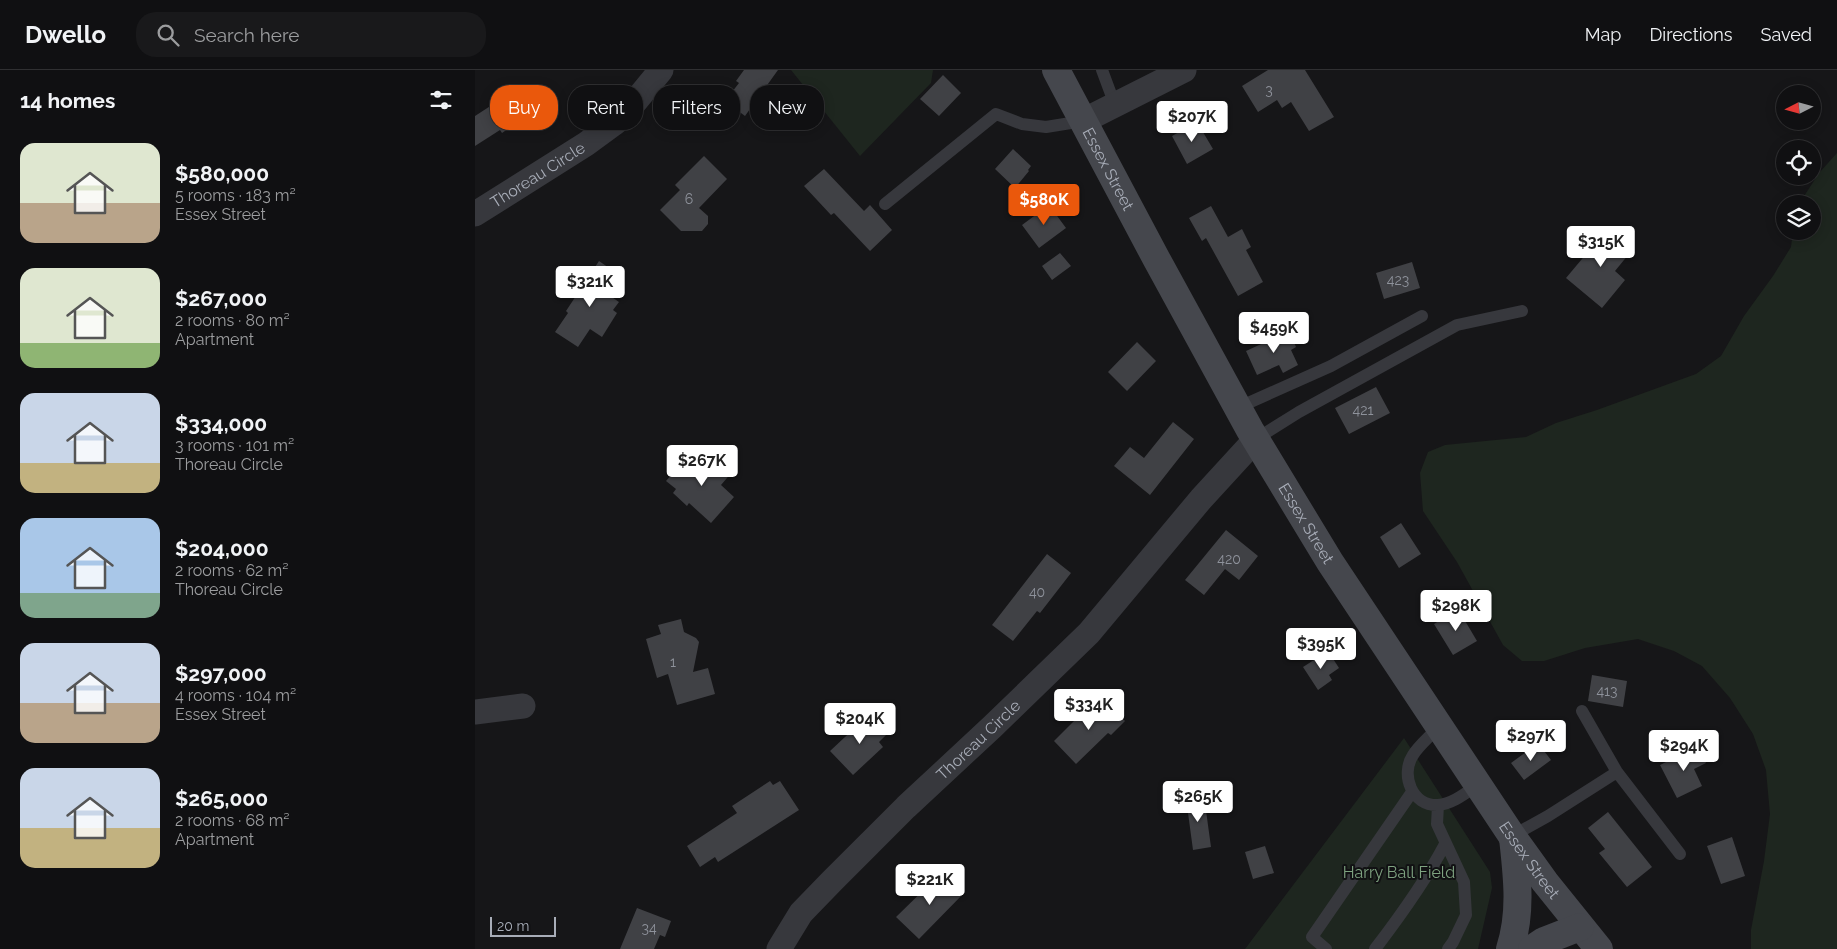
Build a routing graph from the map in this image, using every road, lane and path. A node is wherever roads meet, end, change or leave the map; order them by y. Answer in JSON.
{"nodes":[{"id":1,"x":661,"y":70,"type":"edge"},
{"id":2,"x":1056,"y":70,"type":"edge"},
{"id":3,"x":1102,"y":70,"type":"edge"},
{"id":4,"x":1184,"y":70,"type":"edge"},
{"id":5,"x":1115,"y":105,"type":"junction"},
{"id":6,"x":1083,"y":121,"type":"junction"},
{"id":7,"x":885,"y":204,"type":"dead end"},
{"id":8,"x":475,"y":214,"type":"edge"},
{"id":9,"x":1522,"y":311,"type":"dead end"},
{"id":10,"x":1422,"y":316,"type":"dead end"},
{"id":11,"x":1237,"y":408,"type":"junction"},
{"id":12,"x":1256,"y":439,"type":"junction"},
{"id":13,"x":523,"y":706,"type":"dead end"},
{"id":14,"x":475,"y":712,"type":"edge"},
{"id":15,"x":1582,"y":712,"type":"dead end"},
{"id":16,"x":1439,"y":726,"type":"junction"},
{"id":17,"x":1617,"y":772,"type":"junction"},
{"id":18,"x":1479,"y":784,"type":"junction"},
{"id":19,"x":1412,"y":792,"type":"junction"},
{"id":20,"x":1438,"y":805,"type":"junction"},
{"id":21,"x":1513,"y":836,"type":"junction"},
{"id":22,"x":1445,"y":844,"type":"junction"},
{"id":23,"x":1680,"y":854,"type":"dead end"},
{"id":24,"x":1575,"y":938,"type":"edge"},
{"id":25,"x":779,"y":949,"type":"edge"},
{"id":26,"x":1326,"y":949,"type":"edge"},
{"id":27,"x":1375,"y":949,"type":"edge"},
{"id":28,"x":1448,"y":949,"type":"edge"},
{"id":29,"x":1510,"y":949,"type":"edge"},
{"id":30,"x":1532,"y":949,"type":"edge"},
{"id":31,"x":1599,"y":949,"type":"edge"}],
"edges":[{"from":1,"to":8,"type":"street","name":"Thoreau Circle"},
{"from":2,"to":6,"type":"main road","name":"Essex Street"},
{"from":3,"to":5,"type":"lane"},
{"from":4,"to":5,"type":"street"},
{"from":5,"to":6,"type":"street"},
{"from":6,"to":7,"type":"lane"},
{"from":6,"to":11,"type":"main road","name":"Essex Street"},
{"from":9,"to":12,"type":"lane"},
{"from":10,"to":11,"type":"lane"},
{"from":11,"to":12,"type":"main road","name":"Essex Street"},
{"from":12,"to":16,"type":"main road","name":"Essex Street"},
{"from":12,"to":25,"type":"street","name":"Thoreau Circle"},
{"from":13,"to":14,"type":"street"},
{"from":15,"to":17,"type":"lane"},
{"from":16,"to":18,"type":"main road","name":"Essex Street"},
{"from":16,"to":19,"type":"lane"},
{"from":17,"to":21,"type":"lane"},
{"from":17,"to":23,"type":"lane"},
{"from":18,"to":20,"type":"lane"},
{"from":18,"to":21,"type":"main road","name":"Essex Street"},
{"from":19,"to":20,"type":"lane"},
{"from":19,"to":26,"type":"lane"},
{"from":20,"to":22,"type":"lane"},
{"from":21,"to":24,"type":"main road","name":"Essex Street"},
{"from":21,"to":29,"type":"main road"},
{"from":22,"to":27,"type":"lane"},
{"from":22,"to":28,"type":"lane"},
{"from":24,"to":30,"type":"main road"},
{"from":24,"to":31,"type":"main road","name":"Essex Street"}]}
